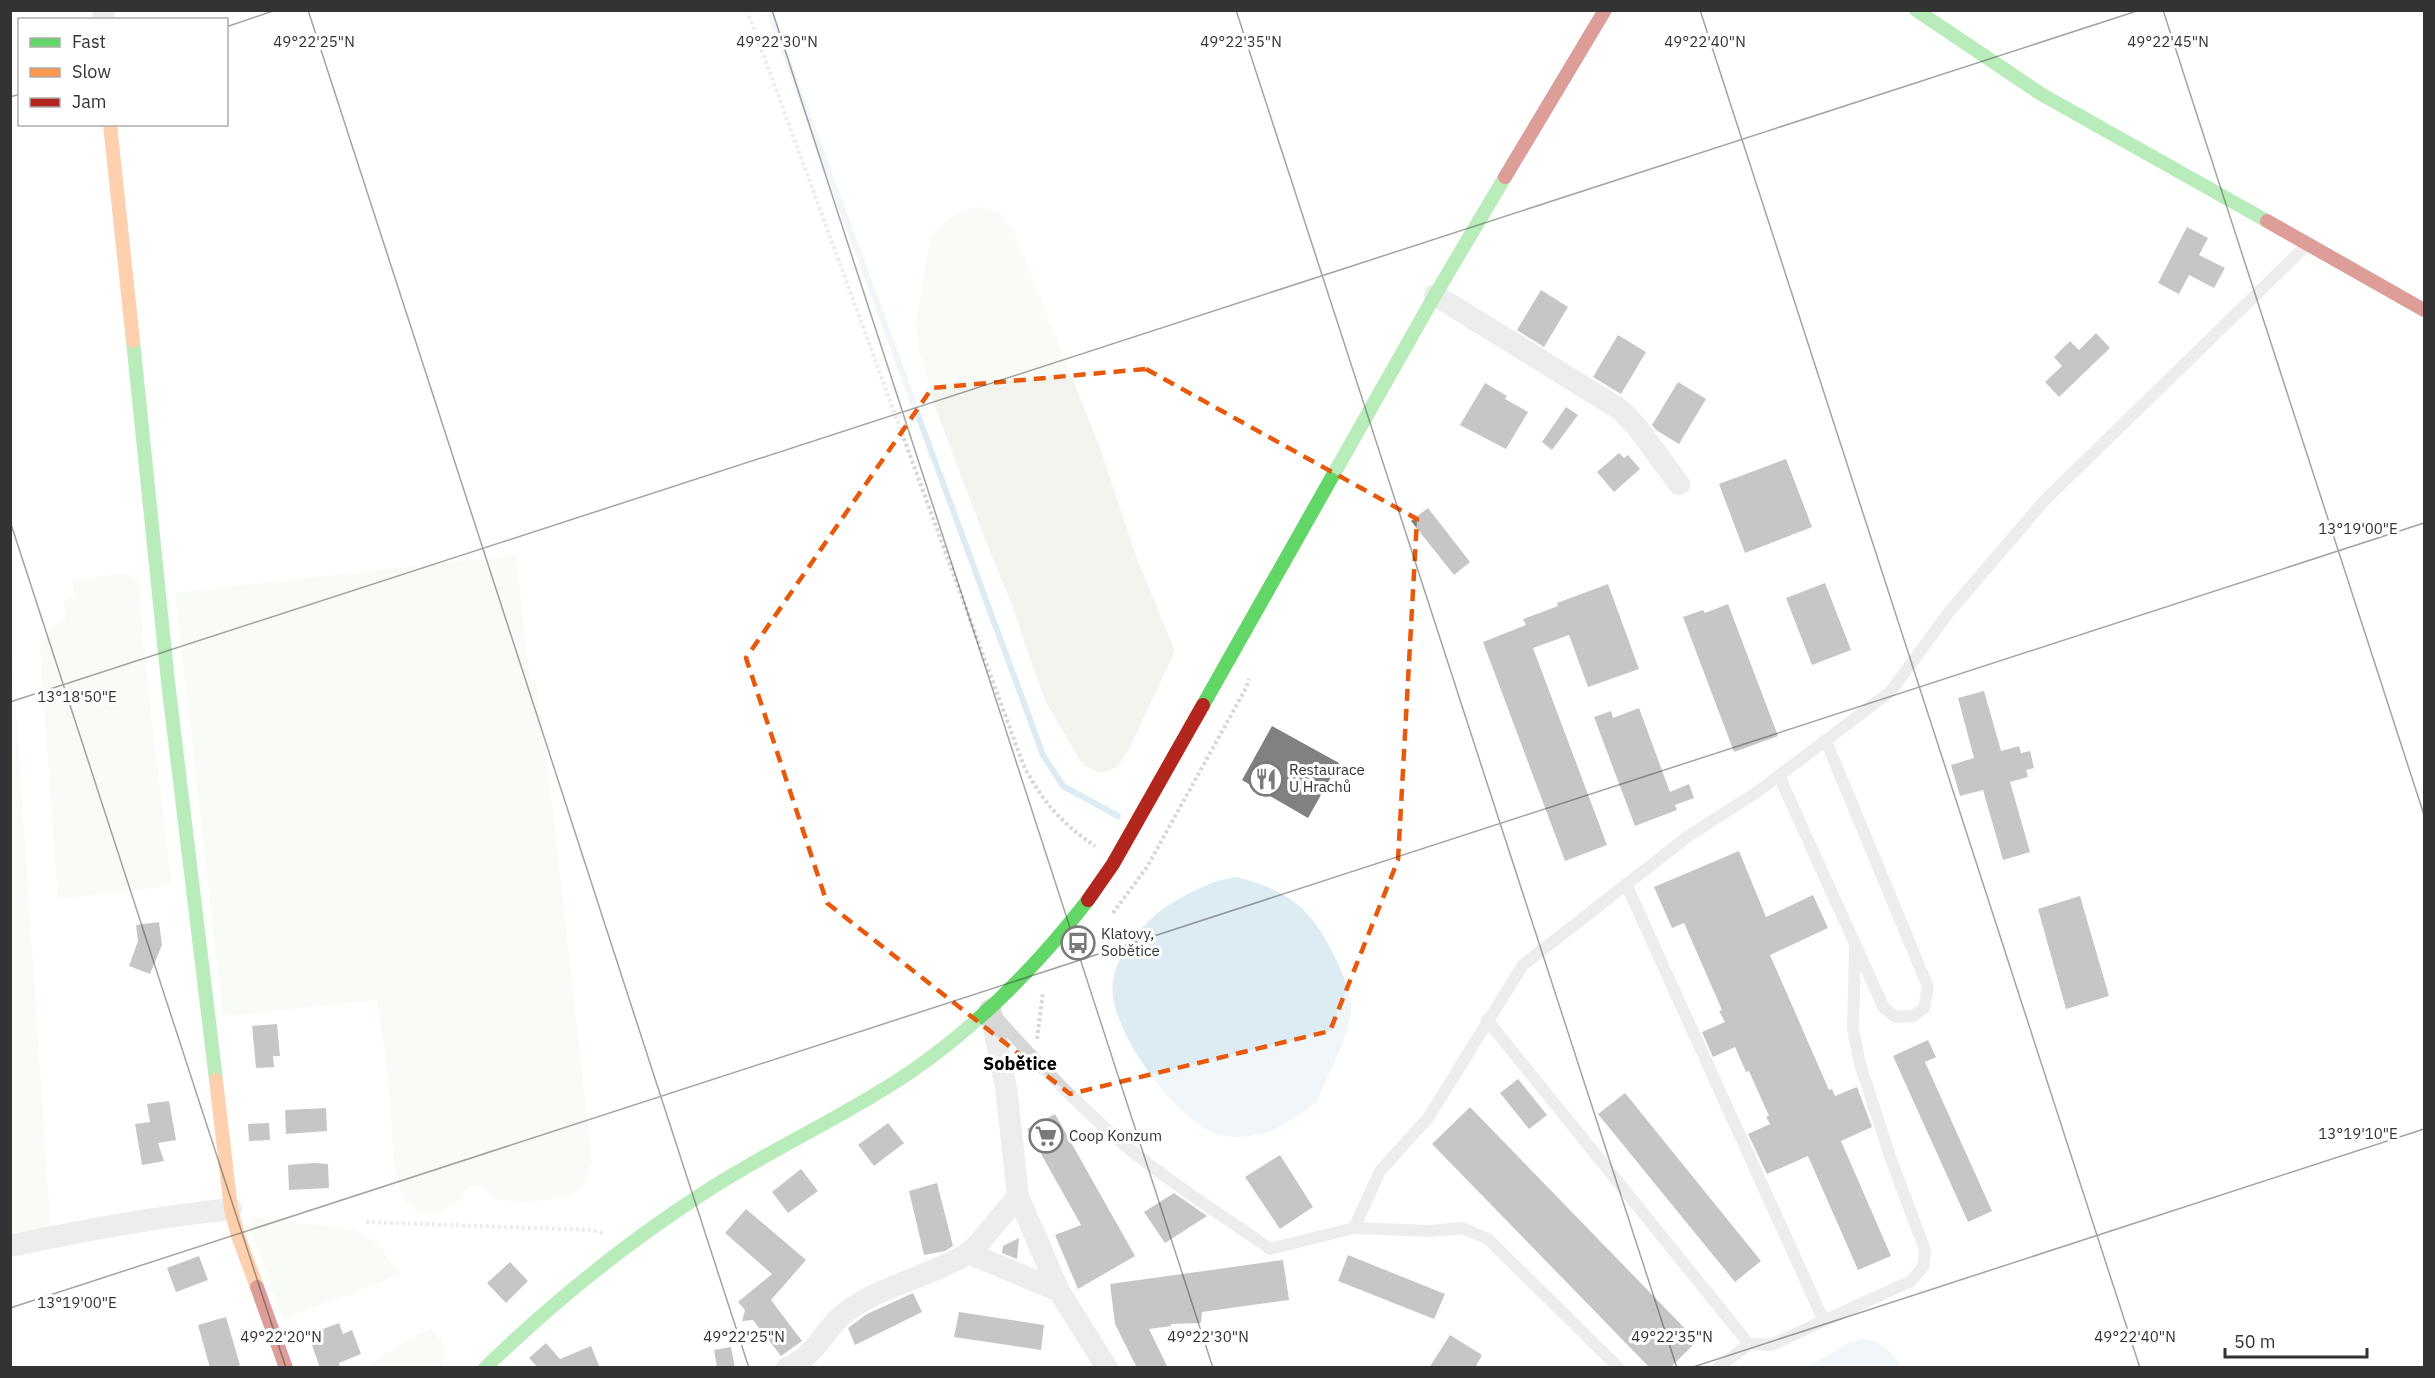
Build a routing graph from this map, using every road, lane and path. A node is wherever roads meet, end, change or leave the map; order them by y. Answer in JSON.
{"nodes":[{"id":1,"x":747,"y":10,"type":"edge"},
{"id":2,"x":1605,"y":10,"type":"edge"},
{"id":3,"x":1916,"y":10,"type":"edge"},
{"id":4,"x":110,"y":126,"type":"edge"},
{"id":5,"x":2307,"y":245,"type":"junction"},
{"id":6,"x":1434,"y":295,"type":"junction"},
{"id":7,"x":2424,"y":310,"type":"edge"},
{"id":8,"x":1679,"y":484,"type":"dead end"},
{"id":9,"x":1251,"y":671,"type":"dead end"},
{"id":10,"x":1826,"y":741,"type":"junction"},
{"id":11,"x":1199,"y":772,"type":"dead end"},
{"id":12,"x":1779,"y":776,"type":"junction"},
{"id":13,"x":1104,"y":852,"type":"dead end"},
{"id":14,"x":1626,"y":884,"type":"junction"},
{"id":15,"x":1855,"y":943,"type":"junction"},
{"id":16,"x":990,"y":1010,"type":"junction"},
{"id":17,"x":1487,"y":1020,"type":"junction"},
{"id":18,"x":1018,"y":1196,"type":"junction"},
{"id":19,"x":231,"y":1209,"type":"junction"},
{"id":20,"x":366,"y":1222,"type":"dead end"},
{"id":21,"x":1354,"y":1228,"type":"junction"},
{"id":22,"x":614,"y":1234,"type":"dead end"},
{"id":23,"x":10,"y":1246,"type":"edge"},
{"id":24,"x":968,"y":1253,"type":"junction"},
{"id":25,"x":1059,"y":1292,"type":"junction"},
{"id":26,"x":1824,"y":1321,"type":"junction"},
{"id":27,"x":1749,"y":1344,"type":"junction"},
{"id":28,"x":797,"y":1366,"type":"edge"},
{"id":29,"x":286,"y":1368,"type":"edge"},
{"id":30,"x":485,"y":1368,"type":"edge"},
{"id":31,"x":1107,"y":1368,"type":"edge"},
{"id":32,"x":1619,"y":1368,"type":"edge"},
{"id":33,"x":1718,"y":1368,"type":"edge"}],
"edges":[{"from":1,"to":13,"type":"path"},
{"from":2,"to":6,"type":"street"},
{"from":3,"to":5,"type":"street"},
{"from":4,"to":19,"type":"street"},
{"from":5,"to":7,"type":"street"},
{"from":5,"to":10,"type":"lane"},
{"from":6,"to":8,"type":"street"},
{"from":6,"to":16,"type":"street"},
{"from":9,"to":11,"type":"path"},
{"from":10,"to":12,"type":"lane"},
{"from":10,"to":15,"type":"lane"},
{"from":12,"to":14,"type":"lane"},
{"from":12,"to":15,"type":"lane"},
{"from":14,"to":17,"type":"lane"},
{"from":14,"to":26,"type":"lane"},
{"from":15,"to":26,"type":"lane"},
{"from":16,"to":18,"type":"street"},
{"from":16,"to":21,"type":"lane"},
{"from":16,"to":30,"type":"street"},
{"from":17,"to":21,"type":"lane"},
{"from":17,"to":27,"type":"lane"},
{"from":18,"to":24,"type":"street"},
{"from":18,"to":25,"type":"street"},
{"from":19,"to":23,"type":"street"},
{"from":19,"to":29,"type":"street"},
{"from":20,"to":22,"type":"path"},
{"from":21,"to":32,"type":"lane"},
{"from":24,"to":25,"type":"street"},
{"from":24,"to":28,"type":"street"},
{"from":25,"to":31,"type":"street"},
{"from":26,"to":27,"type":"lane"},
{"from":27,"to":33,"type":"lane"}]}
